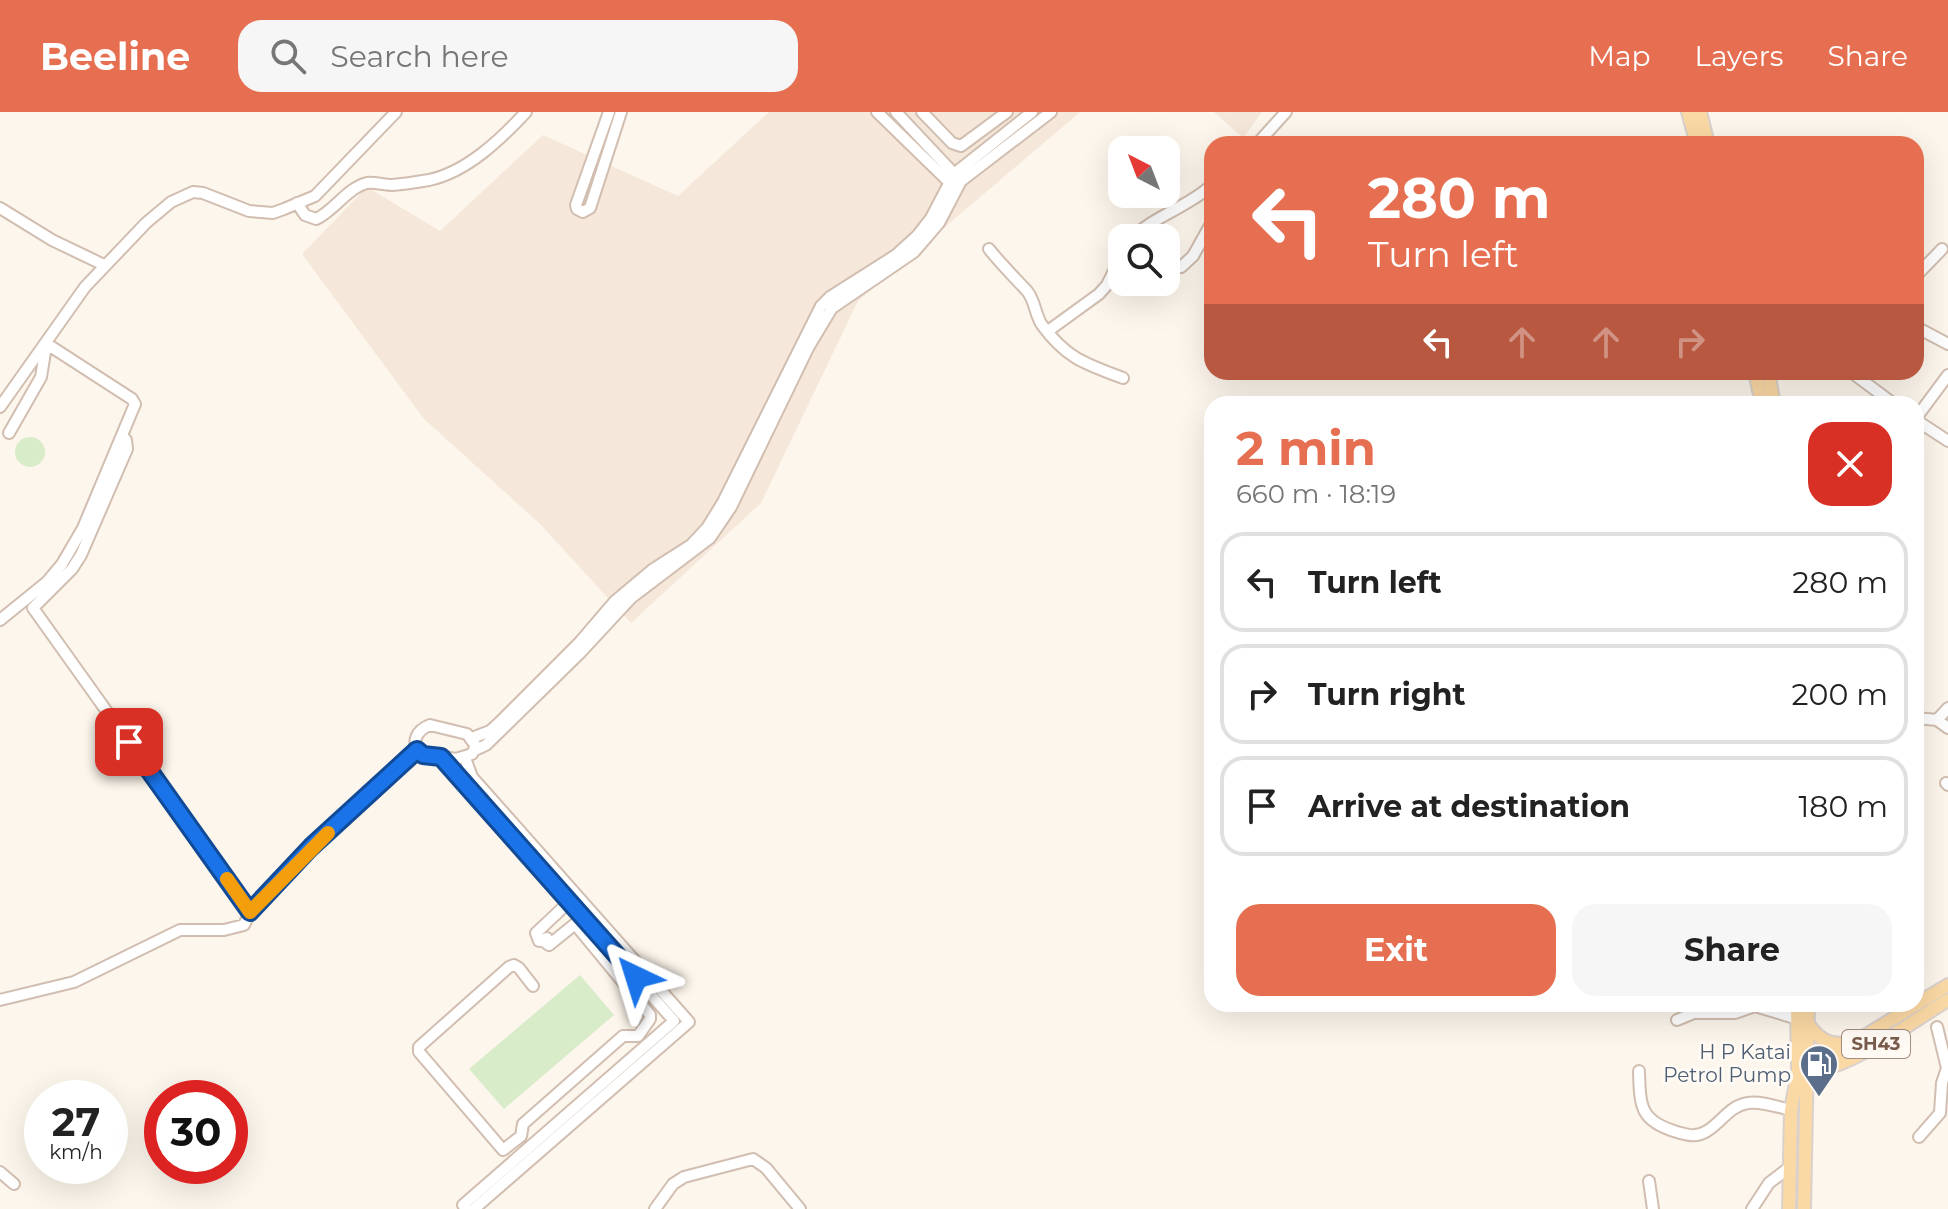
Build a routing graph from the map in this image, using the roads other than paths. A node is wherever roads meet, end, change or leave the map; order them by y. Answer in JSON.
{"nodes":[{"id":1,"x":396,"y":112,"type":"edge"},
{"id":2,"x":526,"y":112,"type":"edge"},
{"id":3,"x":609,"y":112,"type":"edge"},
{"id":4,"x":621,"y":112,"type":"edge"},
{"id":5,"x":877,"y":112,"type":"edge"},
{"id":6,"x":896,"y":112,"type":"edge"},
{"id":7,"x":922,"y":112,"type":"edge"},
{"id":8,"x":1007,"y":112,"type":"edge"},
{"id":9,"x":1032,"y":112,"type":"edge"},
{"id":10,"x":1051,"y":112,"type":"edge"},
{"id":11,"x":1286,"y":112,"type":"edge"},
{"id":12,"x":1688,"y":112,"type":"edge"},
{"id":13,"x":1700,"y":112,"type":"edge"},
{"id":14,"x":1264,"y":136,"type":"edge"},
{"id":15,"x":1695,"y":136,"type":"edge"},
{"id":16,"x":1706,"y":136,"type":"edge"},
{"id":17,"x":955,"y":182,"type":"junction"},
{"id":18,"x":1204,"y":192,"type":"edge"},
{"id":19,"x":297,"y":203,"type":"junction"},
{"id":20,"x":0,"y":208,"type":"edge"},
{"id":21,"x":1149,"y":224,"type":"edge"},
{"id":22,"x":1204,"y":235,"type":"edge"},
{"id":23,"x":989,"y":249,"type":"dead end"},
{"id":24,"x":1942,"y":249,"type":"dead end"},
{"id":25,"x":104,"y":265,"type":"junction"},
{"id":26,"x":1180,"y":267,"type":"edge"},
{"id":27,"x":1924,"y":268,"type":"edge"},
{"id":28,"x":1108,"y":283,"type":"edge"},
{"id":29,"x":1048,"y":331,"type":"junction"},
{"id":30,"x":1924,"y":331,"type":"edge"},
{"id":31,"x":47,"y":344,"type":"junction"},
{"id":32,"x":1948,"y":344,"type":"edge"},
{"id":33,"x":1948,"y":375,"type":"edge"},
{"id":34,"x":1123,"y":378,"type":"dead end"},
{"id":35,"x":1862,"y":380,"type":"edge"},
{"id":36,"x":1883,"y":396,"type":"edge"},
{"id":37,"x":0,"y":406,"type":"edge"},
{"id":38,"x":1924,"y":408,"type":"edge"},
{"id":39,"x":19,"y":419,"type":"junction"},
{"id":40,"x":1924,"y":424,"type":"edge"},
{"id":41,"x":9,"y":433,"type":"dead end"},
{"id":42,"x":122,"y":435,"type":"junction"},
{"id":43,"x":1948,"y":441,"type":"edge"},
{"id":44,"x":0,"y":620,"type":"edge"},
{"id":45,"x":581,"y":647,"type":"junction"},
{"id":46,"x":1948,"y":708,"type":"edge"},
{"id":47,"x":1924,"y":719,"type":"edge"},
{"id":48,"x":1937,"y":720,"type":"junction"},
{"id":49,"x":1948,"y":728,"type":"edge"},
{"id":50,"x":472,"y":738,"type":"junction"},
{"id":51,"x":417,"y":750,"type":"junction"},
{"id":52,"x":470,"y":754,"type":"junction"},
{"id":53,"x":441,"y":757,"type":"junction"},
{"id":54,"x":549,"y":869,"type":"junction"},
{"id":55,"x":574,"y":906,"type":"junction"},
{"id":56,"x":250,"y":912,"type":"junction"},
{"id":57,"x":1948,"y":985,"type":"edge"},
{"id":58,"x":533,"y":986,"type":"dead end"},
{"id":59,"x":0,"y":1000,"type":"edge"},
{"id":60,"x":1948,"y":1000,"type":"edge"},
{"id":61,"x":1926,"y":1006,"type":"junction"},
{"id":62,"x":1738,"y":1012,"type":"edge"},
{"id":63,"x":1773,"y":1012,"type":"edge"},
{"id":64,"x":1800,"y":1012,"type":"edge"},
{"id":65,"x":1806,"y":1012,"type":"edge"},
{"id":66,"x":1914,"y":1012,"type":"edge"},
{"id":67,"x":1917,"y":1012,"type":"edge"},
{"id":68,"x":1677,"y":1020,"type":"dead end"},
{"id":69,"x":674,"y":1021,"type":"junction"},
{"id":70,"x":689,"y":1022,"type":"junction"},
{"id":71,"x":1803,"y":1022,"type":"junction"},
{"id":72,"x":1937,"y":1027,"type":"junction"},
{"id":73,"x":1948,"y":1035,"type":"edge"},
{"id":74,"x":1859,"y":1040,"type":"junction"},
{"id":75,"x":1802,"y":1067,"type":"junction"},
{"id":76,"x":1639,"y":1071,"type":"dead end"},
{"id":77,"x":1945,"y":1087,"type":"edge"},
{"id":78,"x":1791,"y":1110,"type":"junction"},
{"id":79,"x":1919,"y":1137,"type":"dead end"},
{"id":80,"x":1790,"y":1167,"type":"junction"},
{"id":81,"x":0,"y":1172,"type":"edge"},
{"id":82,"x":1649,"y":1181,"type":"dead end"},
{"id":83,"x":14,"y":1184,"type":"dead end"},
{"id":84,"x":468,"y":1208,"type":"edge"},
{"id":85,"x":655,"y":1209,"type":"edge"},
{"id":86,"x":800,"y":1209,"type":"edge"},
{"id":87,"x":1653,"y":1209,"type":"edge"},
{"id":88,"x":1752,"y":1209,"type":"edge"},
{"id":89,"x":1789,"y":1209,"type":"edge"},
{"id":90,"x":1804,"y":1209,"type":"edge"}],
"edges":[{"from":1,"to":19,"type":"street"},
{"from":2,"to":19,"type":"street"},
{"from":3,"to":4,"type":"street"},
{"from":5,"to":17,"type":"street"},
{"from":6,"to":17,"type":"street"},
{"from":7,"to":8,"type":"street"},
{"from":9,"to":17,"type":"street"},
{"from":10,"to":17,"type":"street"},
{"from":11,"to":14,"type":"street"},
{"from":12,"to":15,"type":"main road"},
{"from":13,"to":16,"type":"main road"},
{"from":17,"to":45,"type":"street"},
{"from":18,"to":21,"type":"street"},
{"from":19,"to":25,"type":"street"},
{"from":20,"to":25,"type":"street"},
{"from":22,"to":26,"type":"street"},
{"from":23,"to":29,"type":"street"},
{"from":24,"to":27,"type":"street"},
{"from":25,"to":31,"type":"street"},
{"from":28,"to":29,"type":"street"},
{"from":29,"to":34,"type":"street"},
{"from":30,"to":32,"type":"street"},
{"from":31,"to":37,"type":"street"},
{"from":31,"to":39,"type":"street"},
{"from":31,"to":42,"type":"street"},
{"from":33,"to":38,"type":"street"},
{"from":35,"to":36,"type":"street"},
{"from":37,"to":39,"type":"street"},
{"from":39,"to":41,"type":"street"},
{"from":40,"to":43,"type":"street"},
{"from":42,"to":44,"type":"street"},
{"from":42,"to":56,"type":"street"},
{"from":45,"to":50,"type":"street"},
{"from":45,"to":52,"type":"street"},
{"from":46,"to":48,"type":"street"},
{"from":47,"to":48,"type":"street"},
{"from":48,"to":49,"type":"street"},
{"from":50,"to":51,"type":"street"},
{"from":50,"to":52,"type":"street"},
{"from":51,"to":53,"type":"street"},
{"from":51,"to":56,"type":"street"},
{"from":52,"to":53,"type":"street"},
{"from":52,"to":54,"type":"street"},
{"from":53,"to":54,"type":"street"},
{"from":54,"to":55,"type":"street"},
{"from":54,"to":70,"type":"street"},
{"from":55,"to":58,"type":"street"},
{"from":55,"to":69,"type":"street"},
{"from":56,"to":59,"type":"street"},
{"from":57,"to":61,"type":"main road","number":"SH43"},
{"from":60,"to":61,"type":"main road","number":"SH43"},
{"from":61,"to":72,"type":"street"},
{"from":62,"to":68,"type":"street"},
{"from":63,"to":71,"type":"street"},
{"from":64,"to":71,"type":"main road"},
{"from":65,"to":71,"type":"main road"},
{"from":66,"to":74,"type":"main road","number":"SH43"},
{"from":67,"to":75,"type":"main road","number":"SH43"},
{"from":69,"to":70,"type":"street"},
{"from":69,"to":84,"type":"street"},
{"from":70,"to":84,"type":"street"},
{"from":71,"to":74,"type":"main road"},
{"from":71,"to":75,"type":"main road"},
{"from":72,"to":73,"type":"street"},
{"from":72,"to":77,"type":"street"},
{"from":74,"to":75,"type":"main road","number":"SH43"},
{"from":75,"to":78,"type":"main road"},
{"from":75,"to":90,"type":"main road"},
{"from":76,"to":78,"type":"street"},
{"from":77,"to":79,"type":"street"},
{"from":78,"to":80,"type":"main road"},
{"from":80,"to":88,"type":"street"},
{"from":80,"to":89,"type":"main road"},
{"from":81,"to":83,"type":"street"},
{"from":82,"to":87,"type":"street"},
{"from":85,"to":86,"type":"street"}]}
